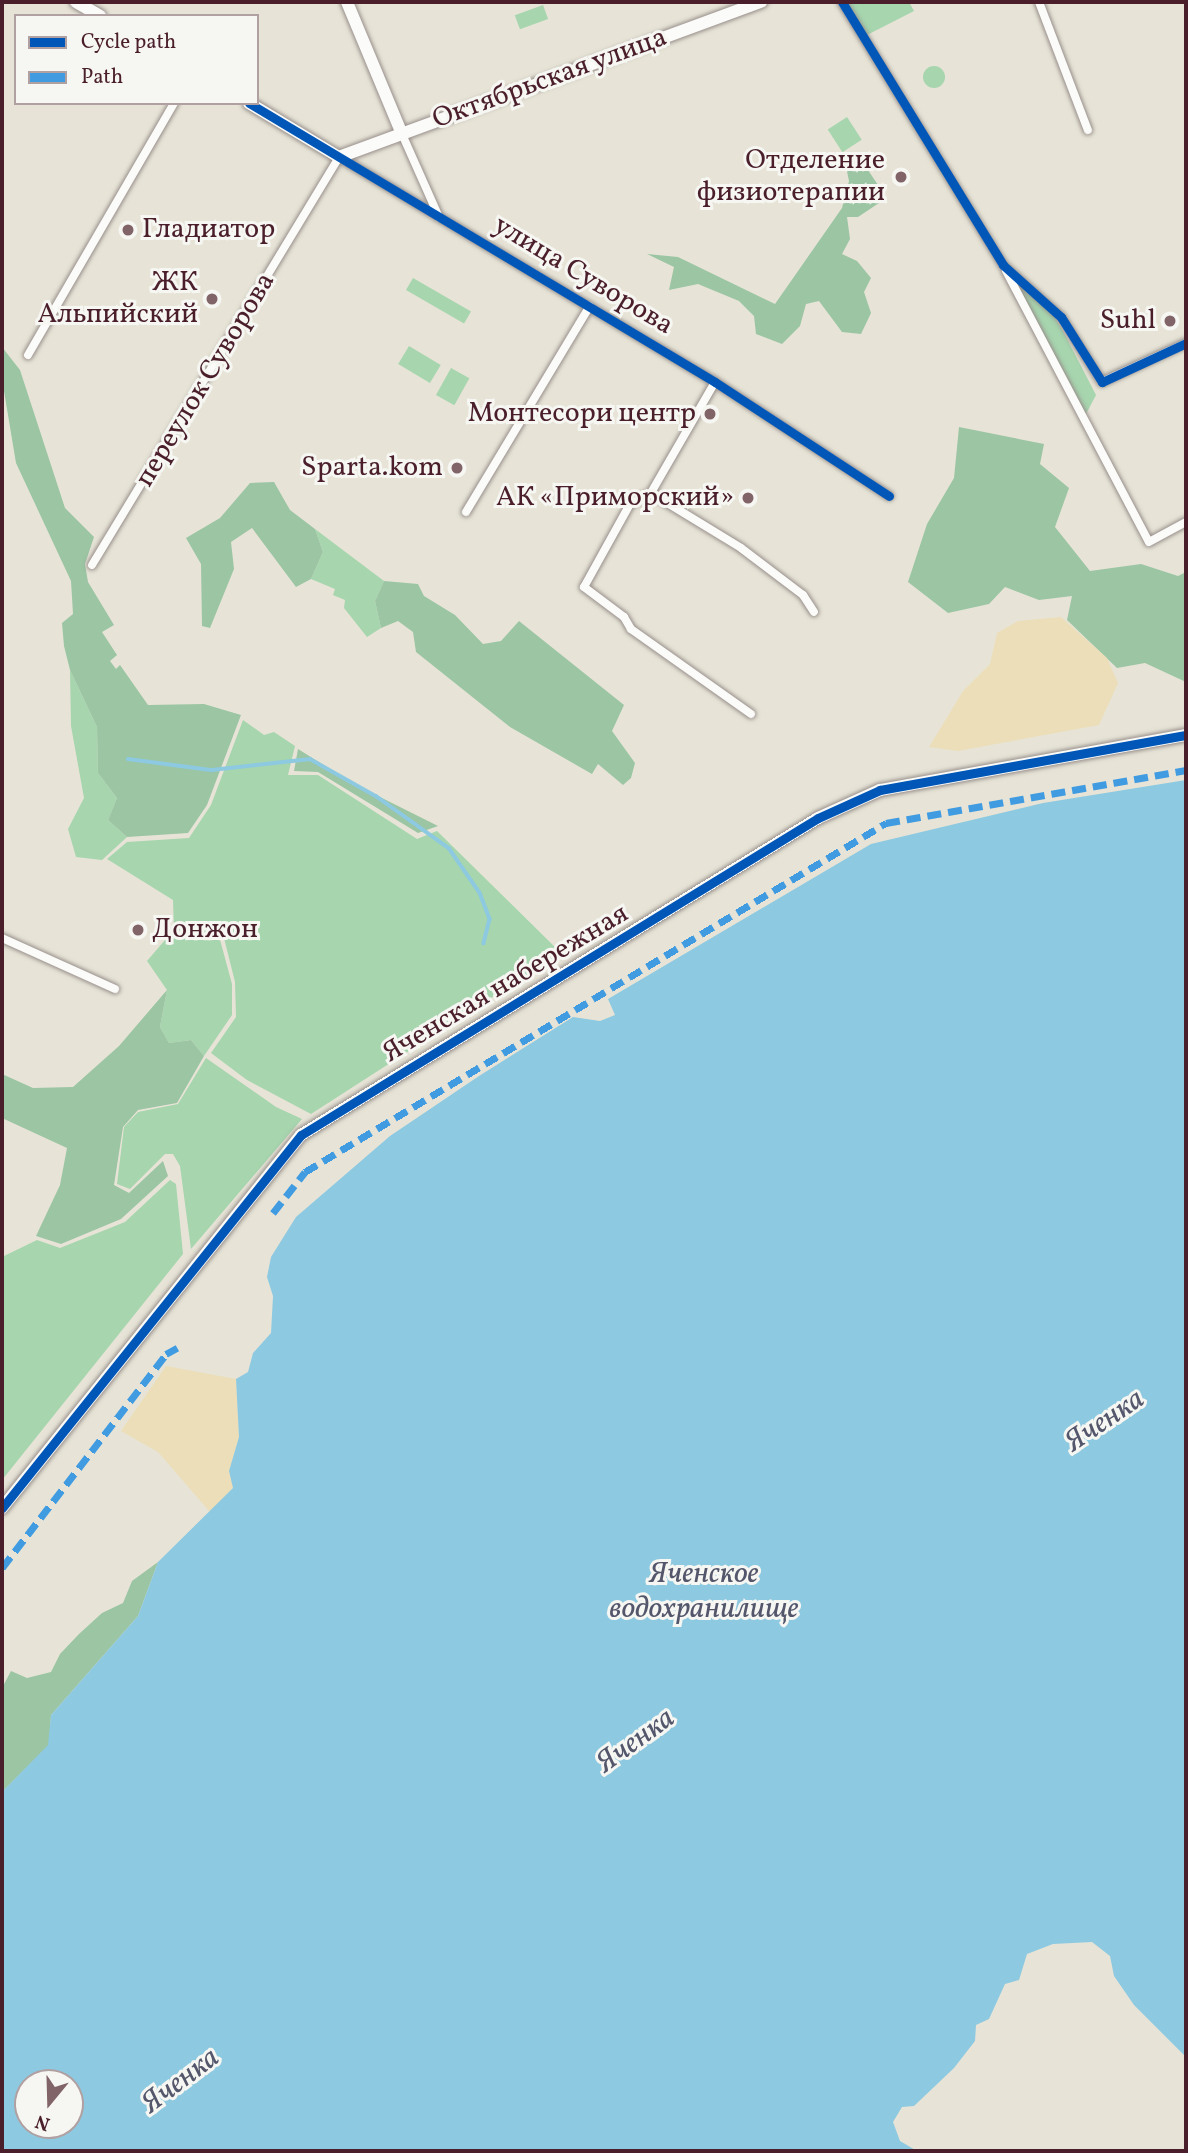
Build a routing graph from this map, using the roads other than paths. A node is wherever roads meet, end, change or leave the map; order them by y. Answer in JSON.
{"nodes":[{"id":1,"x":76,"y":2,"type":"edge"},
{"id":2,"x":347,"y":2,"type":"edge"},
{"id":3,"x":761,"y":2,"type":"edge"},
{"id":4,"x":842,"y":2,"type":"edge"},
{"id":5,"x":1039,"y":2,"type":"edge"},
{"id":6,"x":97,"y":14,"type":"edge"},
{"id":7,"x":173,"y":105,"type":"edge"},
{"id":8,"x":252,"y":105,"type":"edge"},
{"id":9,"x":1088,"y":130,"type":"dead end"},
{"id":10,"x":402,"y":134,"type":"junction"},
{"id":11,"x":339,"y":157,"type":"junction"},
{"id":12,"x":439,"y":217,"type":"junction"},
{"id":13,"x":1003,"y":265,"type":"junction"},
{"id":14,"x":590,"y":306,"type":"junction"},
{"id":15,"x":1186,"y":343,"type":"edge"},
{"id":16,"x":28,"y":355,"type":"dead end"},
{"id":17,"x":715,"y":382,"type":"junction"},
{"id":18,"x":651,"y":493,"type":"junction"},
{"id":19,"x":889,"y":496,"type":"dead end"},
{"id":20,"x":466,"y":512,"type":"dead end"},
{"id":21,"x":1186,"y":522,"type":"edge"},
{"id":22,"x":92,"y":565,"type":"dead end"},
{"id":23,"x":814,"y":612,"type":"dead end"},
{"id":24,"x":751,"y":714,"type":"dead end"},
{"id":25,"x":1186,"y":735,"type":"edge"},
{"id":26,"x":2,"y":938,"type":"edge"},
{"id":27,"x":116,"y":989,"type":"dead end"},
{"id":28,"x":2,"y":1508,"type":"edge"}],
"edges":[{"from":1,"to":6,"type":"street"},
{"from":2,"to":10,"type":"street"},
{"from":3,"to":10,"type":"street","name":"Октябрьская улица"},
{"from":4,"to":13,"type":"street"},
{"from":5,"to":9,"type":"street"},
{"from":7,"to":16,"type":"street"},
{"from":8,"to":11,"type":"street","name":"улица Суворова"},
{"from":10,"to":11,"type":"street","name":"Октябрьская улица"},
{"from":10,"to":12,"type":"street"},
{"from":11,"to":12,"type":"street","name":"улица Суворова"},
{"from":11,"to":22,"type":"street","name":"переулок Суворова"},
{"from":12,"to":14,"type":"street","name":"улица Суворова"},
{"from":13,"to":15,"type":"street"},
{"from":13,"to":21,"type":"street"},
{"from":14,"to":17,"type":"street","name":"улица Суворова"},
{"from":14,"to":20,"type":"street"},
{"from":17,"to":18,"type":"street"},
{"from":17,"to":19,"type":"street","name":"улица Суворова"},
{"from":18,"to":23,"type":"street"},
{"from":18,"to":24,"type":"street"},
{"from":25,"to":28,"type":"street","name":"Яченская набережная"},
{"from":26,"to":27,"type":"street"}]}
